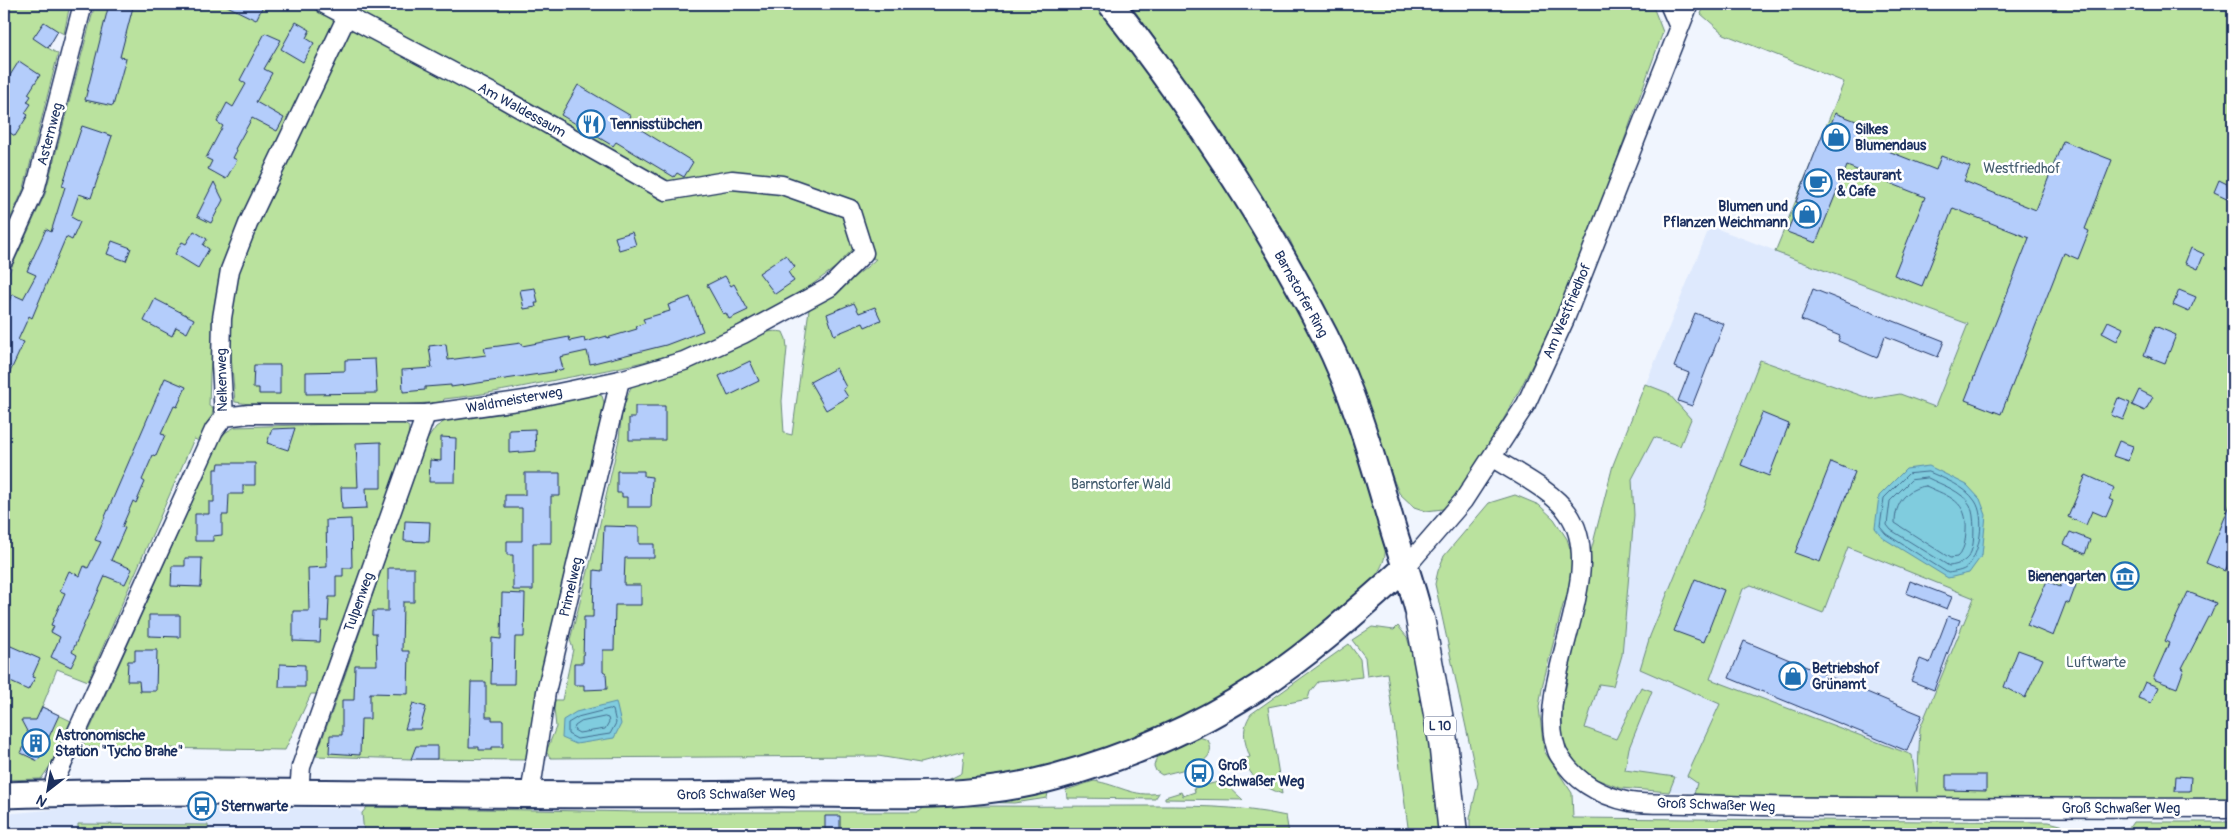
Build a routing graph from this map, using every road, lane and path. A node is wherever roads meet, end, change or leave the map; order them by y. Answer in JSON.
{"nodes":[{"id":1,"x":82,"y":4,"type":"edge"},
{"id":2,"x":324,"y":4,"type":"edge"},
{"id":3,"x":1111,"y":4,"type":"edge"},
{"id":4,"x":1669,"y":4,"type":"edge"},
{"id":5,"x":1688,"y":4,"type":"edge"},
{"id":6,"x":347,"y":16,"type":"junction"},
{"id":7,"x":1679,"y":28,"type":"junction"},
{"id":8,"x":4,"y":259,"type":"edge"},
{"id":9,"x":788,"y":308,"type":"joint"},
{"id":10,"x":620,"y":380,"type":"junction"},
{"id":11,"x":426,"y":414,"type":"junction"},
{"id":12,"x":224,"y":417,"type":"junction"},
{"id":13,"x":1493,"y":458,"type":"junction"},
{"id":14,"x":1405,"y":568,"type":"junction"},
{"id":15,"x":1420,"y":618,"type":"joint"},
{"id":16,"x":299,"y":792,"type":"junction"},
{"id":17,"x":54,"y":793,"type":"junction"},
{"id":18,"x":4,"y":794,"type":"edge"},
{"id":19,"x":530,"y":795,"type":"junction"},
{"id":20,"x":2233,"y":808,"type":"edge"},
{"id":21,"x":1453,"y":834,"type":"edge"}],
"edges":[{"from":1,"to":8,"type":"street","name":"Asternweg"},
{"from":2,"to":6,"type":"street","name":"Am Waldessaum"},
{"from":3,"to":14,"type":"street","name":"Barnstorfer Ring","number":"L 10"},
{"from":4,"to":7,"type":"street"},
{"from":5,"to":7,"type":"street","name":"Am Westfriedhof"},
{"from":6,"to":9,"type":"street","name":"Am Waldessaum"},
{"from":6,"to":12,"type":"street","name":"Nelkenweg"},
{"from":7,"to":13,"type":"street","name":"Am Westfriedhof"},
{"from":9,"to":10,"type":"street","name":"Waldmeisterweg"},
{"from":10,"to":11,"type":"street","name":"Waldmeisterweg"},
{"from":10,"to":19,"type":"street","name":"Primelweg"},
{"from":11,"to":12,"type":"street","name":"Waldmeisterweg"},
{"from":11,"to":16,"type":"street","name":"Tulpenweg"},
{"from":12,"to":17,"type":"street","name":"Nelkenweg"},
{"from":13,"to":14,"type":"street","name":"Am Westfriedhof"},
{"from":13,"to":20,"type":"street","name":"Groß Schwaßer Weg"},
{"from":14,"to":15,"type":"street","name":"Barnstorfer Ring","number":"L 10"},
{"from":14,"to":19,"type":"street","name":"Groß Schwaßer Weg"},
{"from":15,"to":21,"type":"highway","number":"L 10"},
{"from":16,"to":17,"type":"street","name":"Groß Schwaßer Weg"},
{"from":16,"to":19,"type":"street","name":"Groß Schwaßer Weg"},
{"from":17,"to":18,"type":"street","name":"Groß Schwaßer Weg"}]}
